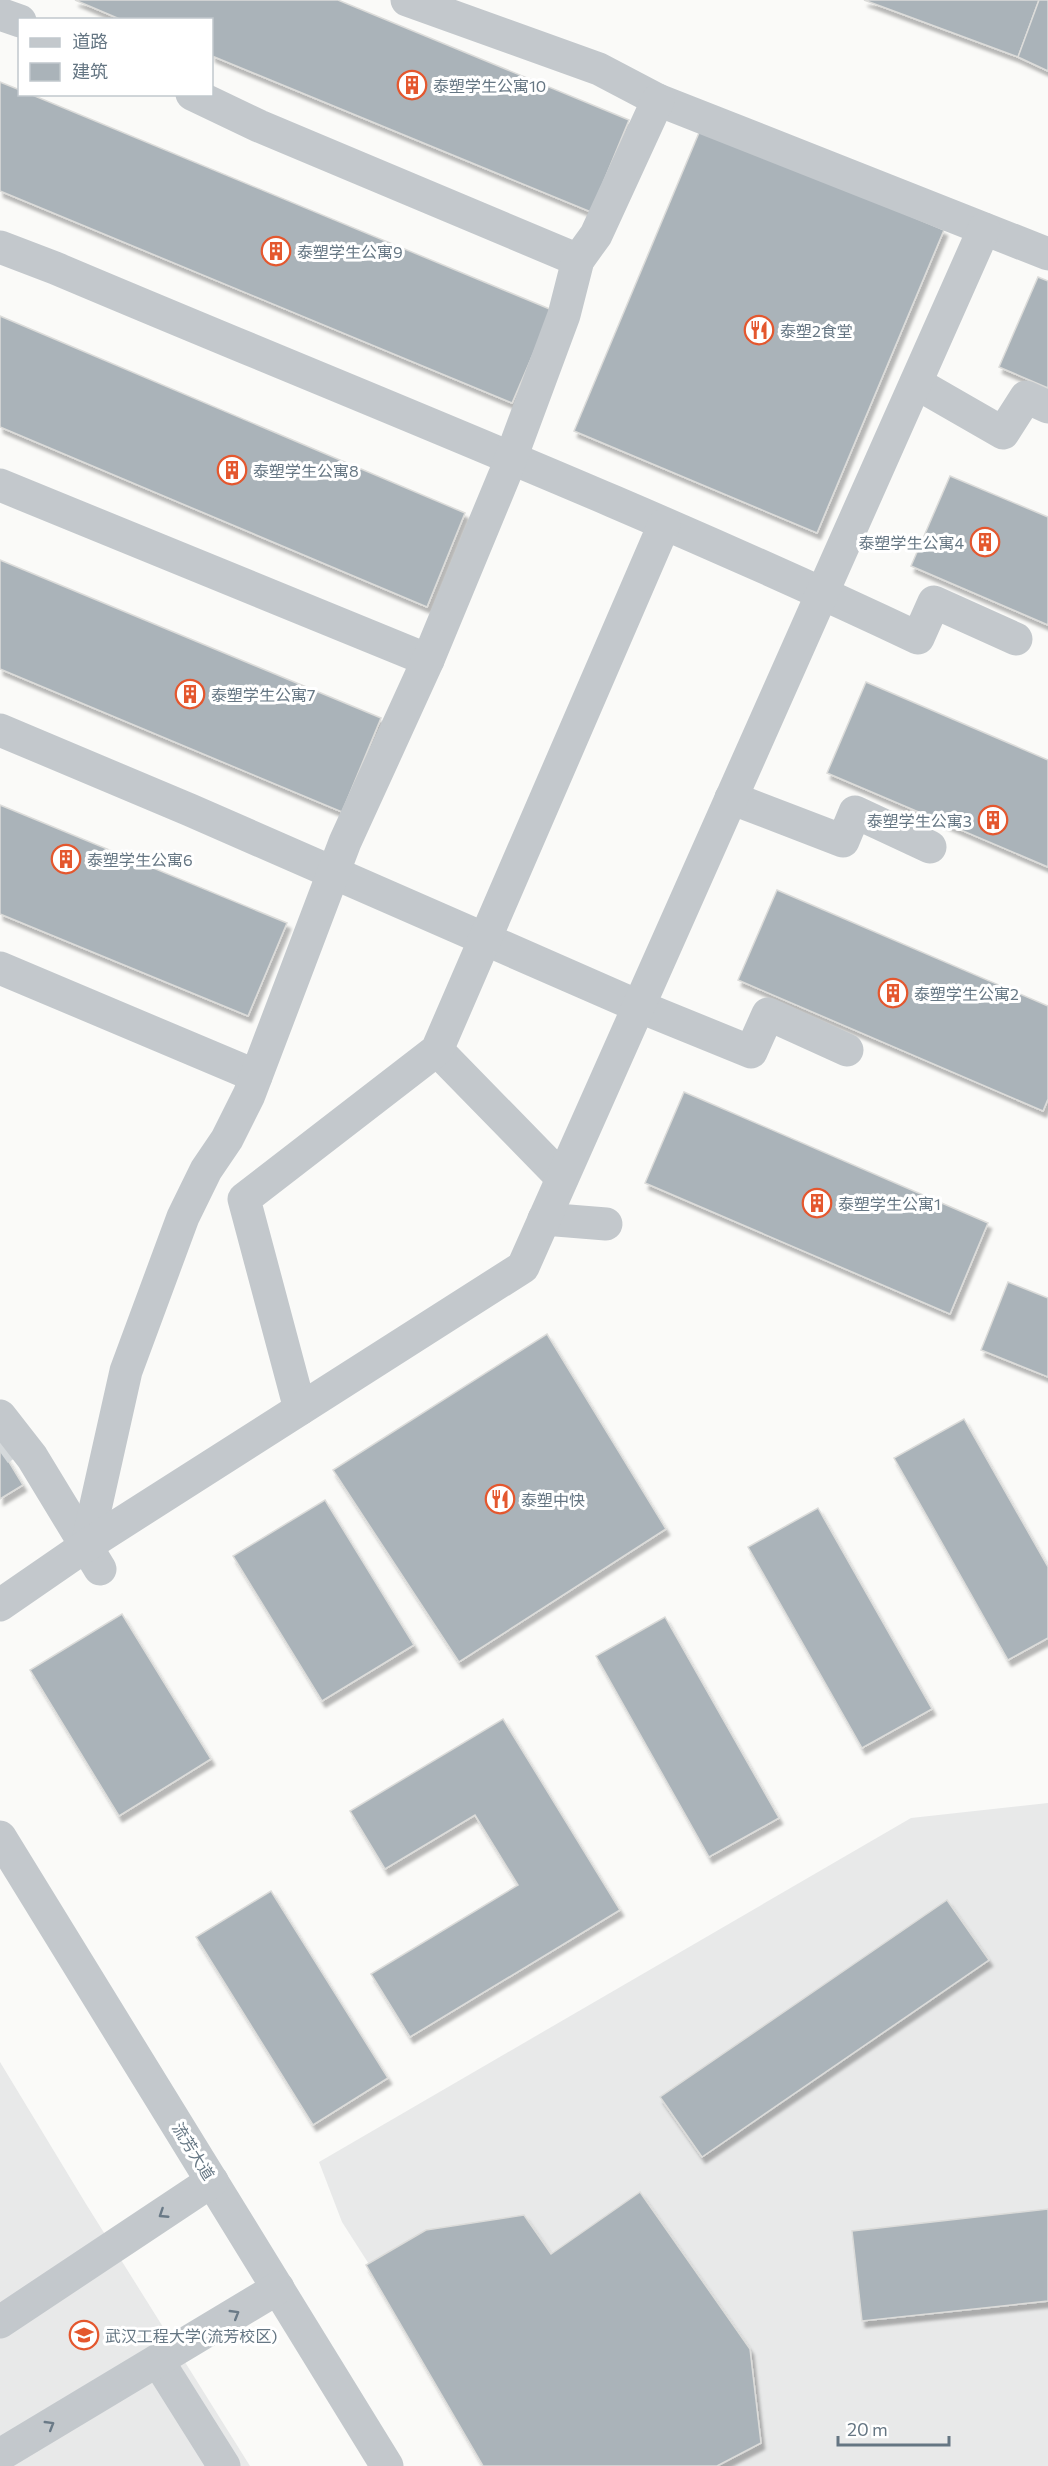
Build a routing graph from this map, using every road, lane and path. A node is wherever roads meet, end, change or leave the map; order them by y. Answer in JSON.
{"nodes":[{"id":1,"x":407,"y":0,"type":"edge"},
{"id":2,"x":0,"y":14,"type":"edge"},
{"id":3,"x":18,"y":20,"type":"edge"},
{"id":4,"x":196,"y":96,"type":"edge"},
{"id":5,"x":658,"y":100,"type":"junction"},
{"id":6,"x":984,"y":229,"type":"junction"},
{"id":7,"x":0,"y":247,"type":"edge"},
{"id":8,"x":1048,"y":254,"type":"edge"},
{"id":9,"x":578,"y":260,"type":"junction"},
{"id":10,"x":915,"y":383,"type":"junction"},
{"id":11,"x":1048,"y":407,"type":"edge"},
{"id":12,"x":511,"y":458,"type":"junction"},
{"id":13,"x":0,"y":485,"type":"edge"},
{"id":14,"x":664,"y":525,"type":"junction"},
{"id":15,"x":822,"y":593,"type":"junction"},
{"id":16,"x":1016,"y":639,"type":"dead end"},
{"id":17,"x":428,"y":660,"type":"junction"},
{"id":18,"x":0,"y":730,"type":"edge"},
{"id":19,"x":730,"y":798,"type":"junction"},
{"id":20,"x":930,"y":847,"type":"dead end"},
{"id":21,"x":334,"y":873,"type":"junction"},
{"id":22,"x":485,"y":939,"type":"junction"},
{"id":23,"x":0,"y":968,"type":"edge"},
{"id":24,"x":638,"y":1006,"type":"junction"},
{"id":25,"x":437,"y":1050,"type":"junction"},
{"id":26,"x":847,"y":1050,"type":"dead end"},
{"id":27,"x":256,"y":1076,"type":"junction"},
{"id":28,"x":562,"y":1178,"type":"junction"},
{"id":29,"x":544,"y":1219,"type":"junction"},
{"id":30,"x":606,"y":1224,"type":"dead end"},
{"id":31,"x":300,"y":1409,"type":"junction"},
{"id":32,"x":0,"y":1416,"type":"edge"},
{"id":33,"x":93,"y":1557,"type":"junction"},
{"id":34,"x":0,"y":1605,"type":"edge"},
{"id":35,"x":0,"y":1837,"type":"edge"},
{"id":36,"x":212,"y":2181,"type":"junction"},
{"id":37,"x":278,"y":2288,"type":"junction"},
{"id":38,"x":0,"y":2322,"type":"edge"},
{"id":39,"x":158,"y":2361,"type":"junction"},
{"id":40,"x":14,"y":2456,"type":"edge"},
{"id":41,"x":224,"y":2466,"type":"edge"},
{"id":42,"x":387,"y":2466,"type":"edge"}],
"edges":[{"from":1,"to":5,"type":"street"},
{"from":2,"to":3,"type":"street"},
{"from":4,"to":9,"type":"street"},
{"from":5,"to":6,"type":"street"},
{"from":5,"to":9,"type":"street"},
{"from":6,"to":8,"type":"street"},
{"from":6,"to":10,"type":"street"},
{"from":7,"to":12,"type":"street"},
{"from":9,"to":12,"type":"street"},
{"from":10,"to":11,"type":"street"},
{"from":10,"to":15,"type":"street"},
{"from":12,"to":14,"type":"street"},
{"from":12,"to":17,"type":"street"},
{"from":13,"to":17,"type":"street"},
{"from":14,"to":15,"type":"street"},
{"from":14,"to":22,"type":"street"},
{"from":15,"to":16,"type":"street"},
{"from":15,"to":19,"type":"street"},
{"from":17,"to":21,"type":"street"},
{"from":18,"to":21,"type":"street"},
{"from":19,"to":20,"type":"street"},
{"from":19,"to":24,"type":"street"},
{"from":21,"to":22,"type":"street"},
{"from":21,"to":27,"type":"street"},
{"from":22,"to":24,"type":"street"},
{"from":22,"to":25,"type":"street"},
{"from":23,"to":27,"type":"street"},
{"from":24,"to":26,"type":"street"},
{"from":24,"to":28,"type":"street"},
{"from":25,"to":28,"type":"street"},
{"from":25,"to":31,"type":"street"},
{"from":27,"to":33,"type":"street"},
{"from":28,"to":29,"type":"street"},
{"from":29,"to":30,"type":"street"},
{"from":29,"to":31,"type":"street"},
{"from":31,"to":33,"type":"street"},
{"from":32,"to":33,"type":"street"},
{"from":33,"to":34,"type":"street"},
{"from":35,"to":36,"type":"street","name":"流芳大道"},
{"from":36,"to":37,"type":"street","name":"流芳大道"},
{"from":36,"to":38,"type":"street","one_way":true},
{"from":39,"to":37,"type":"street","one_way":true},
{"from":37,"to":42,"type":"street","name":"流芳大道"},
{"from":40,"to":39,"type":"street","one_way":true},
{"from":39,"to":41,"type":"street"}]}
